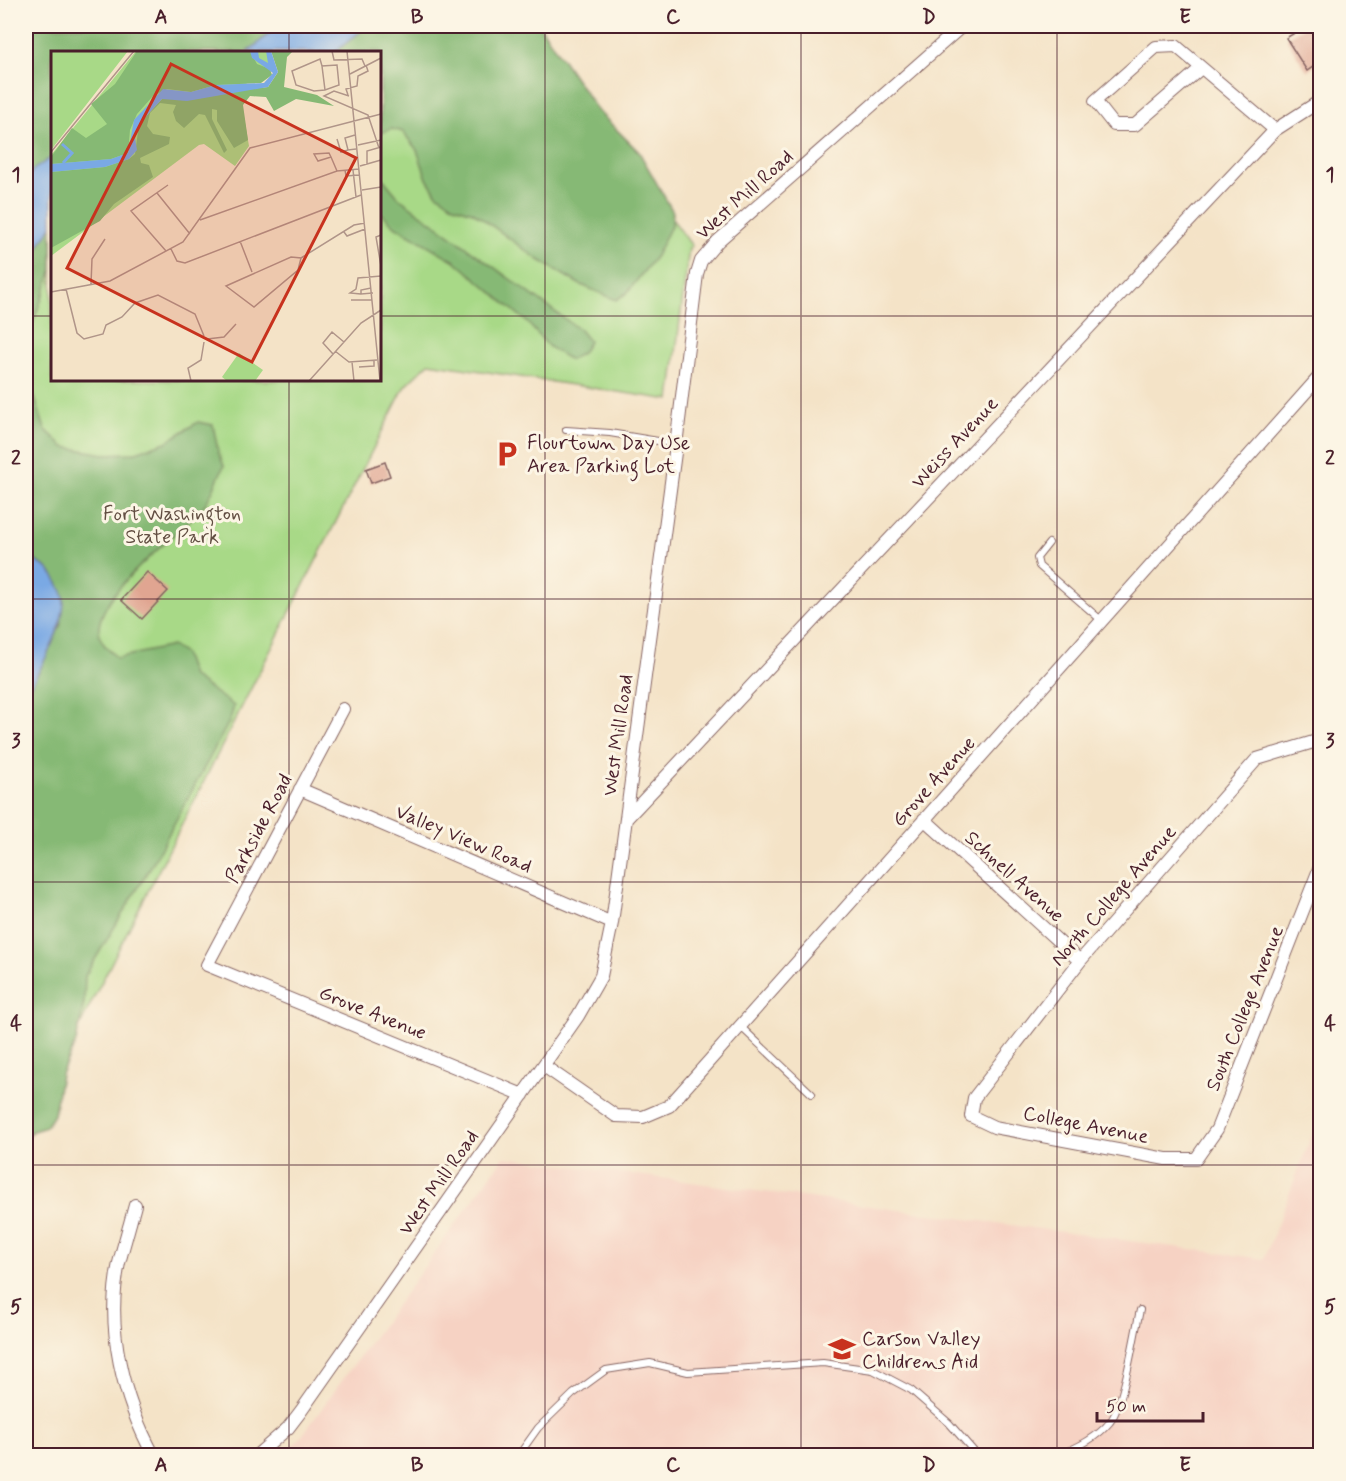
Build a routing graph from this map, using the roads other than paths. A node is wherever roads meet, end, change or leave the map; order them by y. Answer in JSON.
{"nodes":[{"id":1,"x":962,"y":26,"type":"edge"},
{"id":2,"x":1201,"y":68,"type":"junction"},
{"id":3,"x":1319,"y":104,"type":"edge"},
{"id":4,"x":1275,"y":130,"type":"junction"},
{"id":5,"x":1320,"y":376,"type":"edge"},
{"id":6,"x":566,"y":430,"type":"dead end"},
{"id":7,"x":676,"y":445,"type":"junction"},
{"id":8,"x":1049,"y":543,"type":"dead end"},
{"id":9,"x":1102,"y":621,"type":"junction"},
{"id":10,"x":343,"y":709,"type":"dead end"},
{"id":11,"x":1320,"y":740,"type":"edge"},
{"id":12,"x":300,"y":789,"type":"junction"},
{"id":13,"x":924,"y":819,"type":"junction"},
{"id":14,"x":625,"y":820,"type":"junction"},
{"id":15,"x":1320,"y":867,"type":"edge"},
{"id":16,"x":612,"y":923,"type":"junction"},
{"id":17,"x":1080,"y":961,"type":"junction"},
{"id":18,"x":207,"y":965,"type":"joint"},
{"id":19,"x":740,"y":1026,"type":"junction"},
{"id":20,"x":544,"y":1066,"type":"junction"},
{"id":21,"x":812,"y":1094,"type":"dead end"},
{"id":22,"x":523,"y":1095,"type":"junction"},
{"id":23,"x":971,"y":1116,"type":"joint"},
{"id":24,"x":1196,"y":1159,"type":"joint"},
{"id":25,"x":135,"y":1205,"type":"dead end"},
{"id":26,"x":1140,"y":1310,"type":"dead end"},
{"id":27,"x":154,"y":1455,"type":"edge"},
{"id":28,"x":256,"y":1455,"type":"edge"},
{"id":29,"x":518,"y":1455,"type":"edge"},
{"id":30,"x":978,"y":1455,"type":"edge"},
{"id":31,"x":1055,"y":1455,"type":"edge"}],
"edges":[{"from":1,"to":7,"type":"street","name":"West Mill Road"},
{"from":2,"to":2,"type":"street"},
{"from":2,"to":4,"type":"street"},
{"from":3,"to":4,"type":"street","name":"Weiss Avenue"},
{"from":4,"to":14,"type":"street","name":"Weiss Avenue"},
{"from":5,"to":9,"type":"street","name":"Grove Avenue"},
{"from":6,"to":7,"type":"lane"},
{"from":7,"to":14,"type":"street","name":"West Mill Road"},
{"from":8,"to":9,"type":"lane"},
{"from":9,"to":13,"type":"street","name":"Grove Avenue"},
{"from":10,"to":12,"type":"street","name":"Parkside Road"},
{"from":11,"to":17,"type":"street","name":"North College Avenue"},
{"from":12,"to":16,"type":"street","name":"Valley View Road"},
{"from":12,"to":18,"type":"street","name":"Parkside Road"},
{"from":13,"to":17,"type":"street","name":"Schnell Avenue"},
{"from":13,"to":19,"type":"street","name":"Grove Avenue"},
{"from":14,"to":16,"type":"street","name":"West Mill Road"},
{"from":15,"to":24,"type":"street","name":"South College Avenue"},
{"from":16,"to":20,"type":"street","name":"West Mill Road"},
{"from":17,"to":23,"type":"street","name":"North College Avenue"},
{"from":18,"to":22,"type":"street","name":"Grove Avenue"},
{"from":19,"to":20,"type":"street","name":"Grove Avenue"},
{"from":19,"to":21,"type":"lane"},
{"from":20,"to":22,"type":"street","name":"West Mill Road"},
{"from":22,"to":28,"type":"street","name":"West Mill Road"},
{"from":23,"to":24,"type":"street","name":"College Avenue"},
{"from":25,"to":27,"type":"street"},
{"from":26,"to":31,"type":"lane"},
{"from":29,"to":30,"type":"lane"}]}
